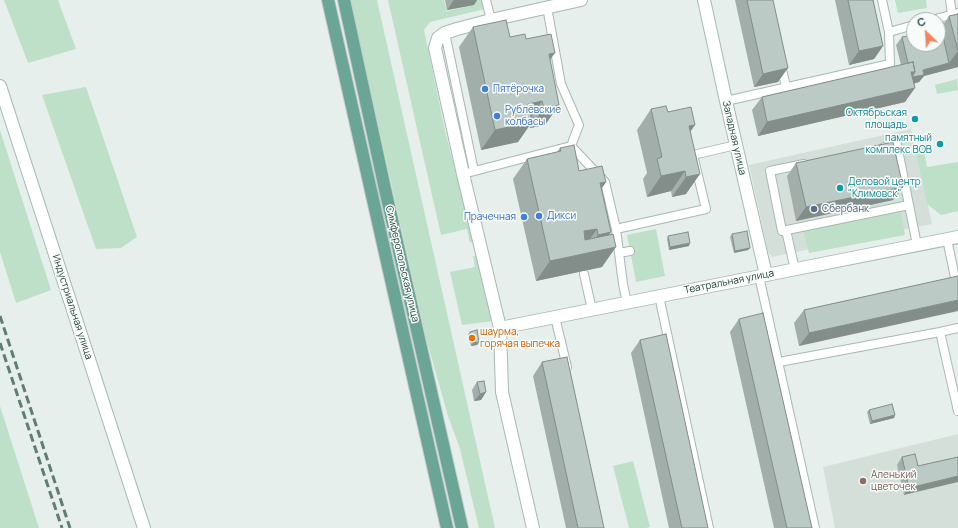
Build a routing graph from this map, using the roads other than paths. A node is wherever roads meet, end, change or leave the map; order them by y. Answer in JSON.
{"nodes":[{"id":1,"x":328,"y":0,"type":"edge"},
{"id":2,"x":344,"y":0,"type":"edge"},
{"id":3,"x":486,"y":0,"type":"edge"},
{"id":4,"x":581,"y":0,"type":"edge"},
{"id":5,"x":704,"y":0,"type":"edge"},
{"id":6,"x":882,"y":0,"type":"edge"},
{"id":7,"x":950,"y":0,"type":"edge"},
{"id":8,"x":547,"y":7,"type":"junction"},
{"id":9,"x":955,"y":13,"type":"edge"},
{"id":10,"x":490,"y":20,"type":"junction"},
{"id":11,"x":906,"y":27,"type":"edge"},
{"id":12,"x":889,"y":32,"type":"junction"},
{"id":13,"x":780,"y":58,"type":"edge"},
{"id":14,"x":0,"y":86,"type":"edge"},
{"id":15,"x":786,"y":87,"type":"junction"},
{"id":16,"x":726,"y":101,"type":"junction"},
{"id":17,"x":736,"y":145,"type":"junction"},
{"id":18,"x":571,"y":146,"type":"junction"},
{"id":19,"x":874,"y":149,"type":"edge"},
{"id":20,"x":815,"y":162,"type":"edge"},
{"id":21,"x":469,"y":172,"type":"junction"},
{"id":22,"x":909,"y":205,"type":"junction"},
{"id":23,"x":616,"y":229,"type":"junction"},
{"id":24,"x":786,"y":230,"type":"junction"},
{"id":25,"x":953,"y":238,"type":"edge"},
{"id":26,"x":917,"y":245,"type":"junction"},
{"id":27,"x":630,"y":251,"type":"dead end"},
{"id":28,"x":619,"y":253,"type":"junction"},
{"id":29,"x":795,"y":270,"type":"junction"},
{"id":30,"x":584,"y":274,"type":"edge"},
{"id":31,"x":762,"y":276,"type":"junction"},
{"id":32,"x":958,"y":292,"type":"edge"},
{"id":33,"x":659,"y":296,"type":"junction"},
{"id":34,"x":627,"y":303,"type":"junction"},
{"id":35,"x":592,"y":310,"type":"junction"},
{"id":36,"x":555,"y":317,"type":"junction"},
{"id":37,"x":500,"y":328,"type":"junction"},
{"id":38,"x":958,"y":328,"type":"edge"},
{"id":39,"x":940,"y":332,"type":"junction"},
{"id":40,"x":779,"y":362,"type":"junction"},
{"id":41,"x":569,"y":376,"type":"edge"},
{"id":42,"x":958,"y":411,"type":"edge"},
{"id":43,"x":144,"y":528,"type":"edge"},
{"id":44,"x":447,"y":528,"type":"edge"},
{"id":45,"x":462,"y":528,"type":"edge"},
{"id":46,"x":533,"y":528,"type":"edge"},
{"id":47,"x":709,"y":528,"type":"edge"},
{"id":48,"x":815,"y":528,"type":"edge"}],
"edges":[{"from":1,"to":44,"type":"main road","name":"Симферопольская улица"},
{"from":2,"to":45,"type":"main road","name":"Симферопольская улица"},
{"from":3,"to":10,"type":"lane"},
{"from":4,"to":8,"type":"street"},
{"from":5,"to":16,"type":"street","name":"Западная улица"},
{"from":6,"to":12,"type":"lane"},
{"from":7,"to":9,"type":"lane"},
{"from":8,"to":10,"type":"street"},
{"from":8,"to":18,"type":"lane"},
{"from":10,"to":21,"type":"street"},
{"from":11,"to":12,"type":"lane"},
{"from":12,"to":15,"type":"lane"},
{"from":13,"to":15,"type":"lane"},
{"from":14,"to":43,"type":"street","name":"Индустриальная улица"},
{"from":15,"to":16,"type":"lane"},
{"from":16,"to":17,"type":"street","name":"Западная улица"},
{"from":17,"to":23,"type":"lane"},
{"from":17,"to":31,"type":"street","name":"Западная улица"},
{"from":18,"to":21,"type":"lane"},
{"from":18,"to":23,"type":"lane"},
{"from":19,"to":22,"type":"lane"},
{"from":20,"to":24,"type":"lane"},
{"from":21,"to":37,"type":"street"},
{"from":22,"to":24,"type":"lane"},
{"from":22,"to":26,"type":"lane"},
{"from":23,"to":28,"type":"lane"},
{"from":24,"to":29,"type":"lane"},
{"from":25,"to":26,"type":"street","name":"Театральная улица"},
{"from":25,"to":32,"type":"lane"},
{"from":26,"to":29,"type":"street","name":"Театральная улица"},
{"from":27,"to":28,"type":"lane"},
{"from":28,"to":34,"type":"lane"},
{"from":29,"to":31,"type":"street","name":"Театральная улица"},
{"from":30,"to":35,"type":"lane"},
{"from":31,"to":33,"type":"street","name":"Театральная улица"},
{"from":31,"to":40,"type":"lane"},
{"from":33,"to":34,"type":"street","name":"Театральная улица"},
{"from":33,"to":47,"type":"lane"},
{"from":34,"to":35,"type":"street","name":"Театральная улица"},
{"from":35,"to":36,"type":"street","name":"Театральная улица"},
{"from":36,"to":37,"type":"street","name":"Театральная улица"},
{"from":36,"to":41,"type":"lane"},
{"from":37,"to":46,"type":"street"},
{"from":38,"to":39,"type":"lane"},
{"from":39,"to":40,"type":"lane"},
{"from":39,"to":42,"type":"lane"},
{"from":40,"to":48,"type":"lane"}]}
